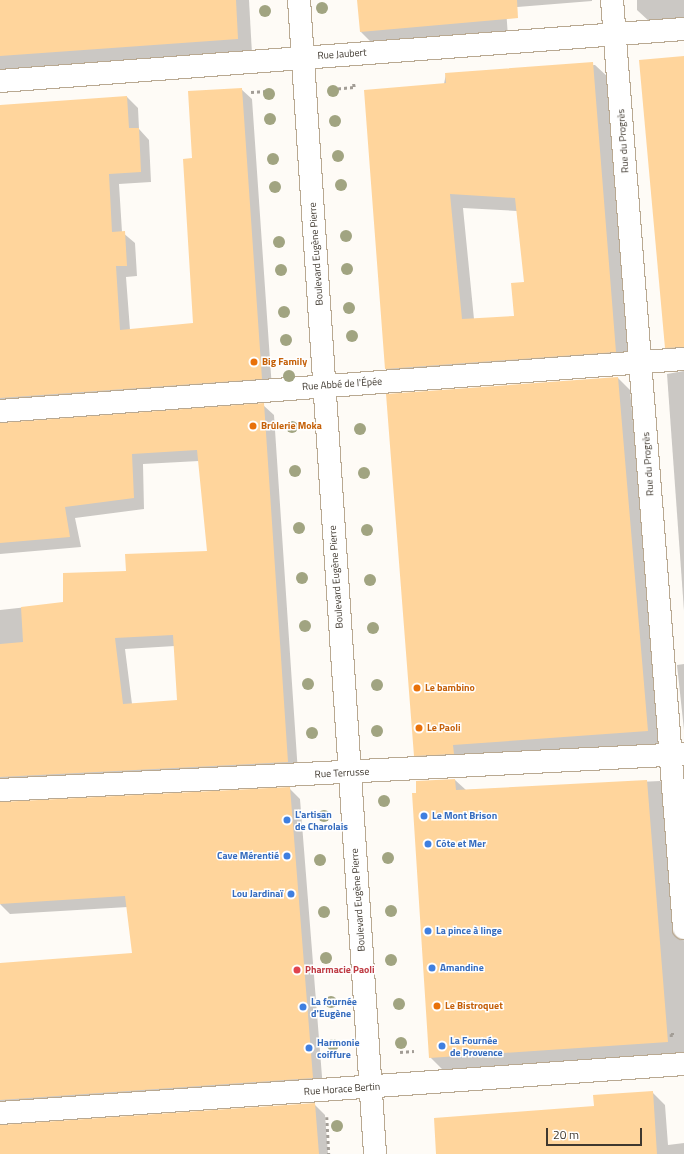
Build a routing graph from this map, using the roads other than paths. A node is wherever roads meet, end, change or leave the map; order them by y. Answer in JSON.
{"nodes":[{"id":1,"x":299,"y":0,"type":"edge"},
{"id":2,"x":612,"y":0,"type":"edge"},
{"id":3,"x":684,"y":29,"type":"edge"},
{"id":4,"x":615,"y":35,"type":"junction"},
{"id":5,"x":302,"y":57,"type":"junction"},
{"id":6,"x":0,"y":81,"type":"edge"},
{"id":7,"x":684,"y":359,"type":"edge"},
{"id":8,"x":640,"y":362,"type":"junction"},
{"id":9,"x":324,"y":386,"type":"junction"},
{"id":10,"x":0,"y":411,"type":"edge"},
{"id":11,"x":677,"y":754,"type":"edge"},
{"id":12,"x":350,"y":772,"type":"junction"},
{"id":13,"x":0,"y":790,"type":"edge"},
{"id":14,"x":684,"y":928,"type":"edge"},
{"id":15,"x":684,"y":1064,"type":"edge"},
{"id":16,"x":371,"y":1088,"type":"junction"},
{"id":17,"x":0,"y":1112,"type":"edge"},
{"id":18,"x":375,"y":1154,"type":"edge"}],
"edges":[{"from":1,"to":5,"type":"street","name":"Boulevard Eugène Pierre"},
{"from":2,"to":4,"type":"street","name":"Rue du Progrès"},
{"from":3,"to":4,"type":"street","name":"Rue Jaubert"},
{"from":4,"to":5,"type":"street","name":"Rue Jaubert"},
{"from":4,"to":8,"type":"street","name":"Rue du Progrès"},
{"from":5,"to":6,"type":"street","name":"Rue Jaubert"},
{"from":5,"to":9,"type":"street","name":"Boulevard Eugène Pierre"},
{"from":7,"to":8,"type":"street","name":"Rue Abbé de l'Épée"},
{"from":8,"to":9,"type":"street","name":"Rue Abbé de l'Épée"},
{"from":8,"to":11,"type":"street","name":"Rue du Progrès"},
{"from":9,"to":10,"type":"street","name":"Rue Abbé de l'Épée"},
{"from":9,"to":12,"type":"street","name":"Boulevard Eugène Pierre"},
{"from":11,"to":12,"type":"street","name":"Rue Terrusse"},
{"from":11,"to":14,"type":"street","name":"Rue du Progrès"},
{"from":12,"to":13,"type":"street","name":"Rue Terrusse"},
{"from":12,"to":16,"type":"street","name":"Boulevard Eugène Pierre"},
{"from":15,"to":16,"type":"street","name":"Rue Horace Bertin"},
{"from":16,"to":17,"type":"street","name":"Rue Horace Bertin"},
{"from":16,"to":18,"type":"street","name":"Boulevard Eugène Pierre"}]}
